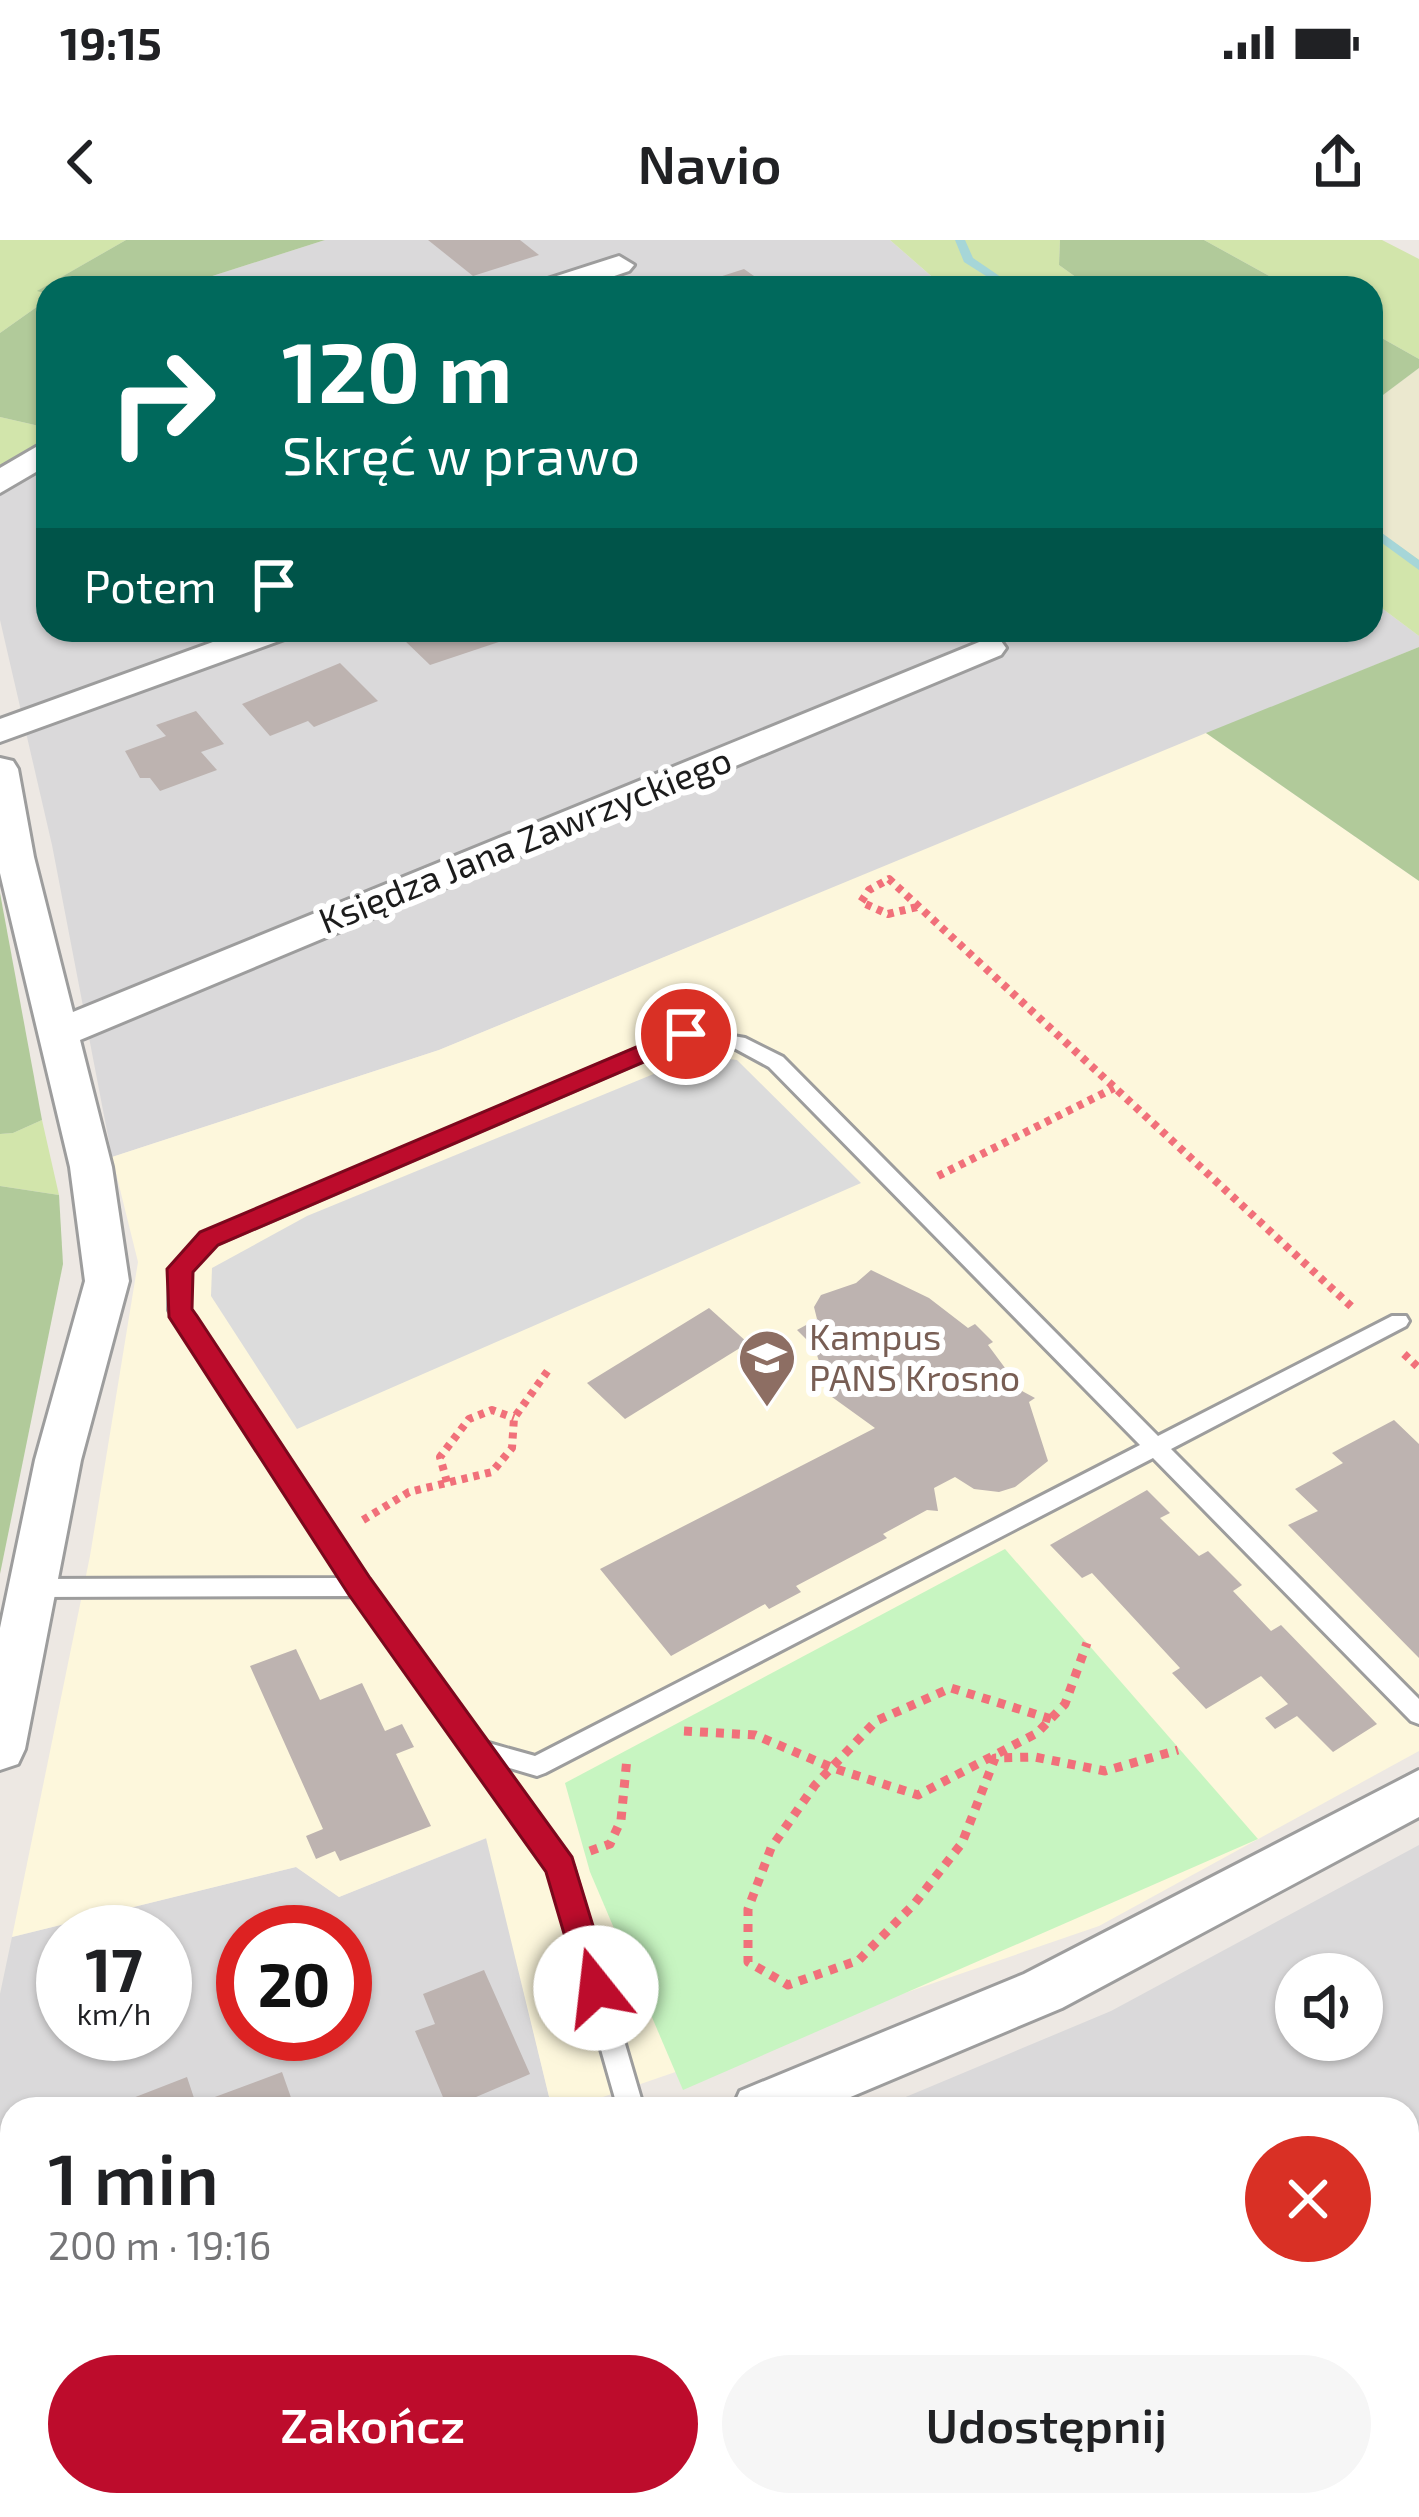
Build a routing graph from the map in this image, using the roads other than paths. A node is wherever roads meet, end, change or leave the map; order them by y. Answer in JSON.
{"nodes":[{"id":1,"x":619,"y":266,"type":"dead end"},
{"id":2,"x":587,"y":276,"type":"edge"},
{"id":3,"x":36,"y":458,"type":"edge"},
{"id":4,"x":0,"y":483,"type":"edge"},
{"id":5,"x":245,"y":642,"type":"edge"},
{"id":6,"x":989,"y":648,"type":"dead end"},
{"id":7,"x":0,"y":731,"type":"edge"},
{"id":8,"x":0,"y":769,"type":"edge"},
{"id":9,"x":62,"y":1032,"type":"junction"},
{"id":10,"x":1389,"y":1326,"type":"road end"},
{"id":11,"x":1156,"y":1447,"type":"junction"},
{"id":12,"x":360,"y":1587,"type":"junction"},
{"id":13,"x":33,"y":1588,"type":"junction"},
{"id":14,"x":1419,"y":1714,"type":"edge"},
{"id":15,"x":0,"y":1749,"type":"edge"},
{"id":16,"x":476,"y":1749,"type":"junction"},
{"id":17,"x":1419,"y":1792,"type":"edge"},
{"id":18,"x":628,"y":2097,"type":"edge"},
{"id":19,"x":789,"y":2097,"type":"edge"}],
"edges":[{"from":1,"to":2,"type":"street"},
{"from":3,"to":4,"type":"street"},
{"from":5,"to":7,"type":"street"},
{"from":6,"to":9,"type":"street","name":"Księdza Jana Zawrzyckiego"},
{"from":8,"to":9,"type":"street"},
{"from":9,"to":13,"type":"street"},
{"from":10,"to":11,"type":"lane"},
{"from":11,"to":12,"type":"lane"},
{"from":11,"to":14,"type":"lane"},
{"from":11,"to":16,"type":"lane"},
{"from":12,"to":13,"type":"lane"},
{"from":12,"to":16,"type":"lane"},
{"from":13,"to":15,"type":"street"},
{"from":16,"to":18,"type":"lane"},
{"from":17,"to":19,"type":"street"}]}
